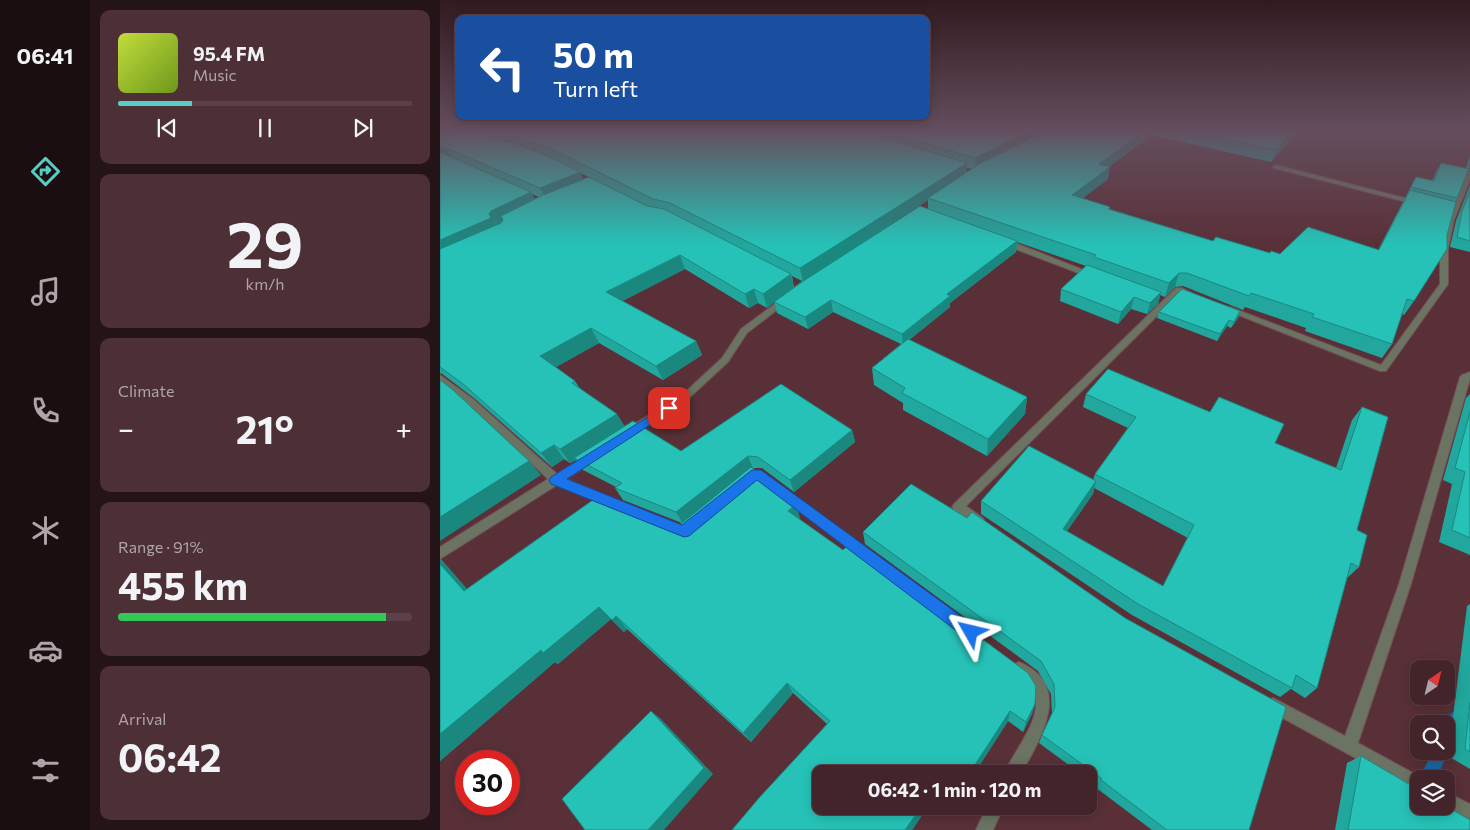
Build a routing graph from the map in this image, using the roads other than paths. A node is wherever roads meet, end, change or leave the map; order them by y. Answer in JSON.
{"nodes":[{"id":1,"x":1279,"y":168,"type":"edge"},
{"id":2,"x":1470,"y":173,"type":"edge"},
{"id":3,"x":1426,"y":205,"type":"edge"},
{"id":4,"x":1444,"y":210,"type":"edge"},
{"id":5,"x":1454,"y":212,"type":"junction"},
{"id":6,"x":993,"y":238,"type":"edge"},
{"id":7,"x":1102,"y":279,"type":"edge"},
{"id":8,"x":796,"y":292,"type":"edge"},
{"id":9,"x":1470,"y":375,"type":"edge"},
{"id":10,"x":440,"y":378,"type":"edge"},
{"id":11,"x":620,"y":439,"type":"edge"},
{"id":12,"x":596,"y":454,"type":"edge"},
{"id":13,"x":757,"y":473,"type":"edge"},
{"id":14,"x":556,"y":480,"type":"junction"},
{"id":15,"x":620,"y":506,"type":"edge"},
{"id":16,"x":990,"y":529,"type":"edge"},
{"id":17,"x":440,"y":554,"type":"edge"},
{"id":18,"x":875,"y":561,"type":"edge"},
{"id":19,"x":1008,"y":660,"type":"edge"},
{"id":20,"x":1263,"y":699,"type":"edge"},
{"id":21,"x":1349,"y":747,"type":"junction"},
{"id":22,"x":1017,"y":765,"type":"edge"},
{"id":23,"x":1410,"y":780,"type":"edge"},
{"id":24,"x":1455,"y":805,"type":"edge"},
{"id":25,"x":1470,"y":813,"type":"edge"},
{"id":26,"x":992,"y":815,"type":"edge"},
{"id":27,"x":984,"y":830,"type":"edge"}],
"edges":[{"from":1,"to":3,"type":"street"},
{"from":2,"to":5,"type":"street"},
{"from":4,"to":5,"type":"street"},
{"from":5,"to":16,"type":"street"},
{"from":6,"to":7,"type":"street"},
{"from":8,"to":11,"type":"street"},
{"from":9,"to":21,"type":"street"},
{"from":10,"to":14,"type":"street"},
{"from":12,"to":14,"type":"street"},
{"from":13,"to":18,"type":"street"},
{"from":14,"to":15,"type":"street"},
{"from":14,"to":17,"type":"street"},
{"from":19,"to":22,"type":"street"},
{"from":20,"to":21,"type":"street"},
{"from":21,"to":23,"type":"street"},
{"from":24,"to":25,"type":"street"},
{"from":26,"to":27,"type":"street"}]}
